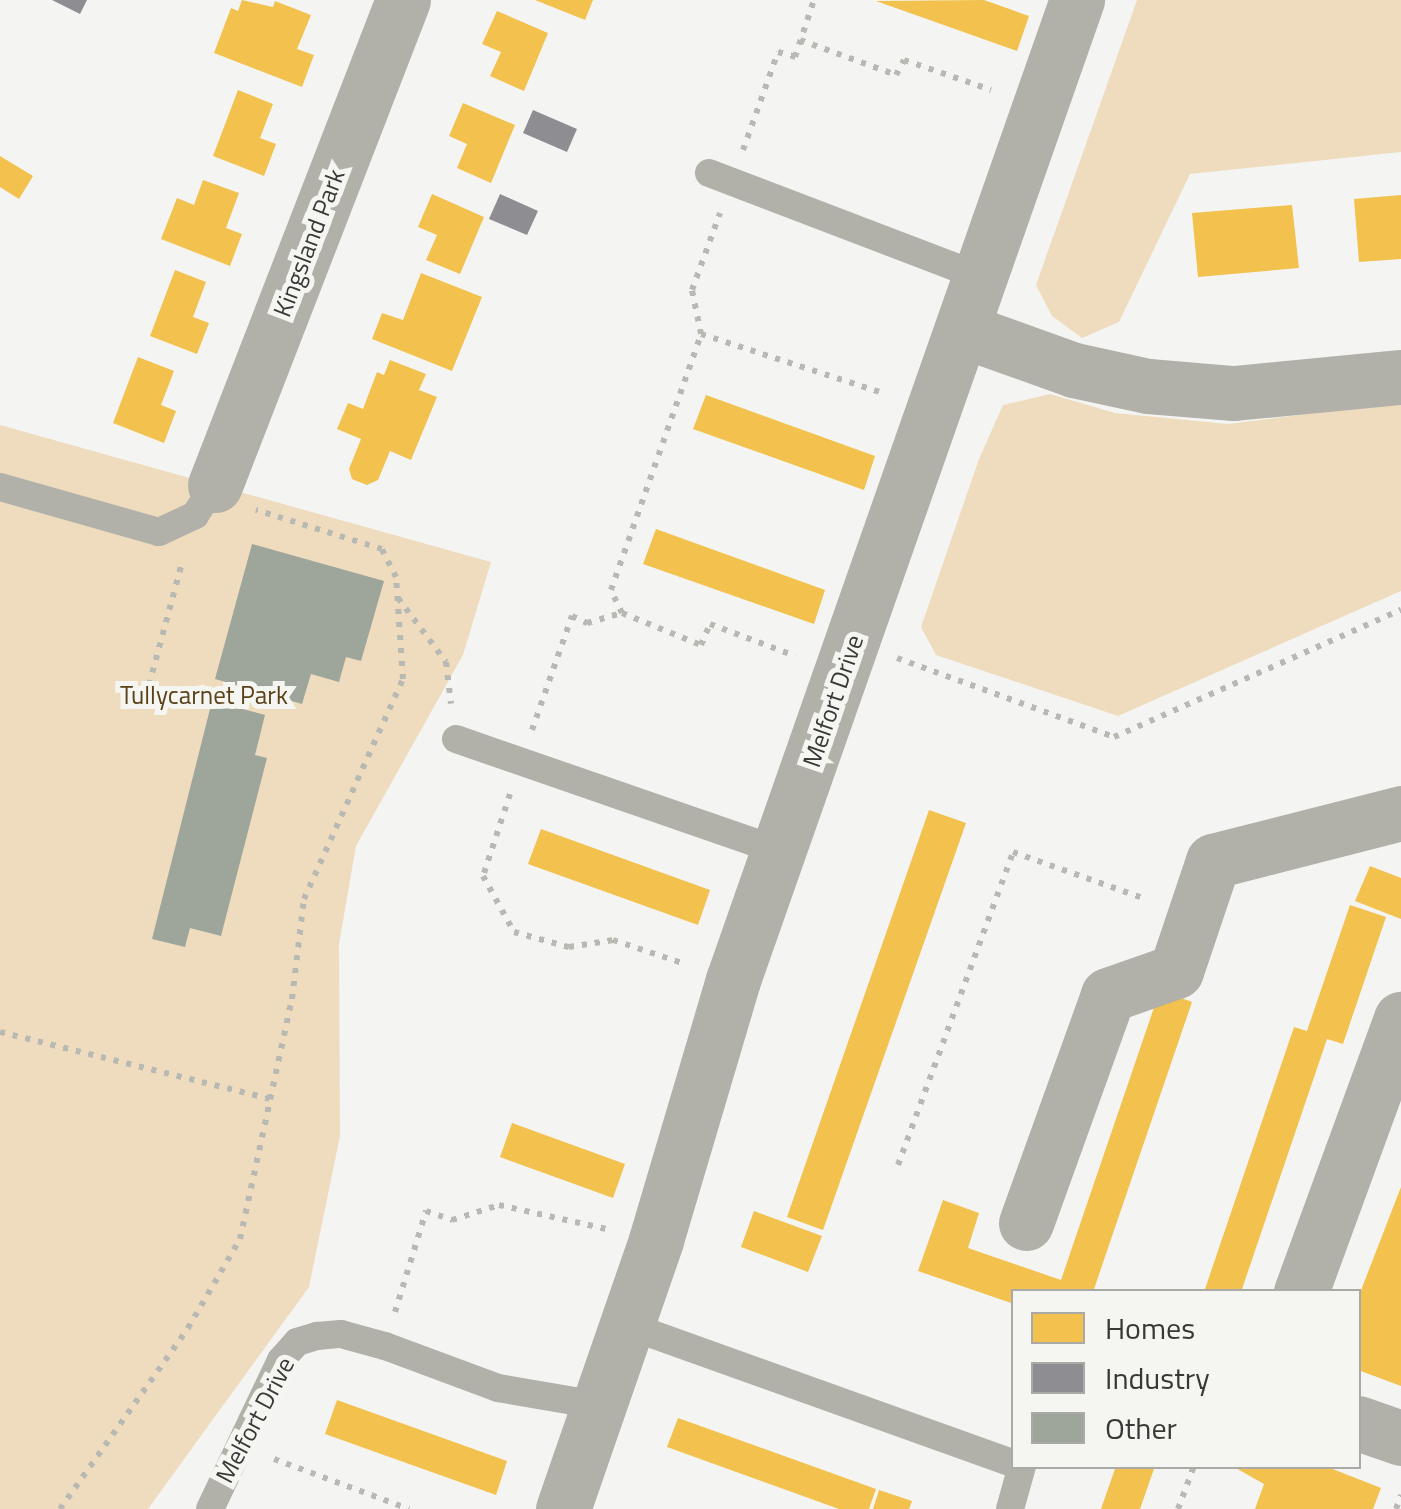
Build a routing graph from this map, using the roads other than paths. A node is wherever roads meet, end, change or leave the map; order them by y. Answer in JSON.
{"nodes":[{"id":1,"x":404,"y":0,"type":"edge"},
{"id":2,"x":1077,"y":0,"type":"edge"},
{"id":3,"x":721,"y":178,"type":"road end"},
{"id":4,"x":981,"y":277,"type":"junction"},
{"id":5,"x":965,"y":331,"type":"junction"},
{"id":6,"x":1401,"y":376,"type":"edge"},
{"id":7,"x":0,"y":487,"type":"edge"},
{"id":8,"x":211,"y":492,"type":"joint"},
{"id":9,"x":456,"y":739,"type":"road end"},
{"id":10,"x":1401,"y":812,"type":"edge"},
{"id":11,"x":780,"y":850,"type":"junction"},
{"id":12,"x":1401,"y":1019,"type":"edge"},
{"id":13,"x":1026,"y":1223,"type":"dead end"},
{"id":14,"x":1301,"y":1289,"type":"edge"},
{"id":15,"x":624,"y":1324,"type":"junction"},
{"id":16,"x":597,"y":1405,"type":"junction"},
{"id":17,"x":1361,"y":1424,"type":"edge"},
{"id":18,"x":1401,"y":1438,"type":"edge"},
{"id":19,"x":1011,"y":1463,"type":"edge"},
{"id":20,"x":1021,"y":1469,"type":"edge"},
{"id":21,"x":210,"y":1509,"type":"edge"},
{"id":22,"x":563,"y":1509,"type":"edge"},
{"id":23,"x":1010,"y":1509,"type":"edge"}],
"edges":[{"from":1,"to":8,"type":"street","name":"Kingsland Park"},
{"from":2,"to":4,"type":"street","name":"Melfort Drive"},
{"from":3,"to":4,"type":"lane"},
{"from":4,"to":5,"type":"street","name":"Melfort Drive"},
{"from":5,"to":6,"type":"street"},
{"from":5,"to":11,"type":"street","name":"Melfort Drive"},
{"from":7,"to":8,"type":"lane"},
{"from":9,"to":11,"type":"lane"},
{"from":10,"to":13,"type":"street"},
{"from":11,"to":15,"type":"street","name":"Melfort Drive"},
{"from":12,"to":14,"type":"street"},
{"from":15,"to":16,"type":"street","name":"Melfort Drive"},
{"from":15,"to":19,"type":"lane"},
{"from":16,"to":21,"type":"lane","name":"Melfort Drive"},
{"from":16,"to":22,"type":"street","name":"Melfort Drive"},
{"from":17,"to":18,"type":"street"},
{"from":20,"to":23,"type":"lane"}]}
